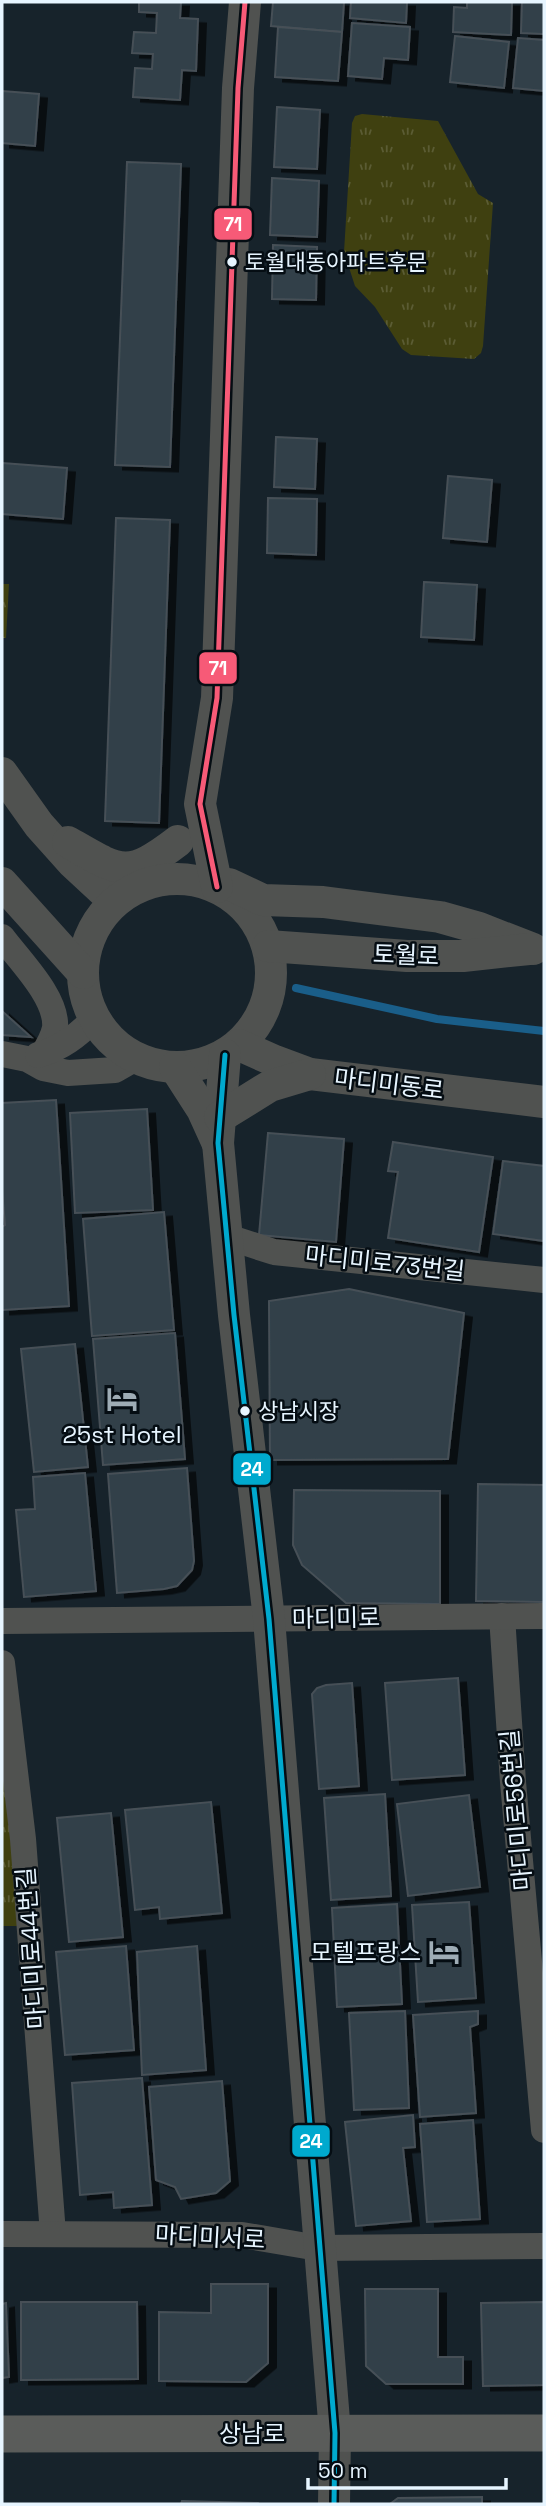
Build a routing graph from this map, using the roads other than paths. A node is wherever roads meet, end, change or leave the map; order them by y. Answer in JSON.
{"nodes":[{"id":1,"x":245,"y":2,"type":"edge"},
{"id":2,"x":2,"y":773,"type":"edge"},
{"id":3,"x":200,"y":804,"type":"junction"},
{"id":4,"x":39,"y":825,"type":"junction"},
{"id":5,"x":178,"y":841,"type":"junction"},
{"id":6,"x":157,"y":880,"type":"junction"},
{"id":7,"x":216,"y":881,"type":"junction"},
{"id":8,"x":5,"y":890,"type":"edge"},
{"id":9,"x":114,"y":901,"type":"junction"},
{"id":10,"x":2,"y":937,"type":"edge"},
{"id":11,"x":268,"y":946,"type":"junction"},
{"id":12,"x":539,"y":950,"type":"edge"},
{"id":13,"x":83,"y":974,"type":"junction"},
{"id":14,"x":94,"y":1019,"type":"junction"},
{"id":15,"x":232,"y":1050,"type":"junction"},
{"id":16,"x":24,"y":1056,"type":"edge"},
{"id":17,"x":136,"y":1058,"type":"junction"},
{"id":18,"x":176,"y":1067,"type":"junction"},
{"id":19,"x":310,"y":1074,"type":"junction"},
{"id":20,"x":544,"y":1102,"type":"edge"},
{"id":21,"x":219,"y":1130,"type":"junction"},
{"id":22,"x":228,"y":1237,"type":"junction"},
{"id":23,"x":544,"y":1280,"type":"edge"},
{"id":24,"x":502,"y":1616,"type":"junction"},
{"id":25,"x":544,"y":1616,"type":"edge"},
{"id":26,"x":269,"y":1619,"type":"junction"},
{"id":27,"x":2,"y":1621,"type":"edge"},
{"id":28,"x":2,"y":1663,"type":"edge"},
{"id":29,"x":544,"y":2130,"type":"edge"},
{"id":30,"x":2,"y":2234,"type":"edge"},
{"id":31,"x":52,"y":2234,"type":"junction"},
{"id":32,"x":544,"y":2246,"type":"edge"},
{"id":33,"x":318,"y":2248,"type":"junction"},
{"id":34,"x":544,"y":2432,"type":"edge"},
{"id":35,"x":335,"y":2433,"type":"junction"},
{"id":36,"x":2,"y":2434,"type":"edge"},
{"id":37,"x":334,"y":2504,"type":"edge"}],
"edges":[{"from":1,"to":3,"type":"street"},
{"from":2,"to":4,"type":"street"},
{"from":3,"to":5,"type":"street"},
{"from":3,"to":7,"type":"street"},
{"from":4,"to":5,"type":"street"},
{"from":4,"to":9,"type":"street"},
{"from":5,"to":6,"type":"street"},
{"from":6,"to":7,"type":"street"},
{"from":6,"to":9,"type":"street"},
{"from":7,"to":11,"type":"street"},
{"from":7,"to":12,"type":"street"},
{"from":8,"to":13,"type":"street"},
{"from":9,"to":13,"type":"street"},
{"from":10,"to":16,"type":"street"},
{"from":11,"to":12,"type":"street","name":"토월로"},
{"from":11,"to":15,"type":"street"},
{"from":13,"to":14,"type":"street"},
{"from":14,"to":16,"type":"street"},
{"from":14,"to":17,"type":"street"},
{"from":15,"to":18,"type":"street"},
{"from":15,"to":19,"type":"street","name":"마디미동로"},
{"from":15,"to":21,"type":"street"},
{"from":16,"to":17,"type":"street"},
{"from":17,"to":18,"type":"street"},
{"from":18,"to":21,"type":"street"},
{"from":19,"to":20,"type":"street","name":"마디미동로"},
{"from":19,"to":21,"type":"street"},
{"from":21,"to":22,"type":"street"},
{"from":22,"to":23,"type":"street","name":"마디미로73번길"},
{"from":22,"to":26,"type":"street"},
{"from":24,"to":25,"type":"street","name":"마디미로"},
{"from":24,"to":26,"type":"street","name":"마디미로"},
{"from":24,"to":29,"type":"street","name":"마디미로56번길"},
{"from":26,"to":27,"type":"street","name":"마디미로"},
{"from":26,"to":33,"type":"street"},
{"from":28,"to":31,"type":"street","name":"마디미로44번길"},
{"from":30,"to":31,"type":"street","name":"마디미서로"},
{"from":31,"to":33,"type":"street","name":"마디미서로"},
{"from":32,"to":33,"type":"street","name":"마디미서로"},
{"from":33,"to":35,"type":"street"},
{"from":34,"to":35,"type":"main road","name":"상남로"},
{"from":35,"to":36,"type":"main road","name":"상남로"},
{"from":35,"to":37,"type":"street"}]}
